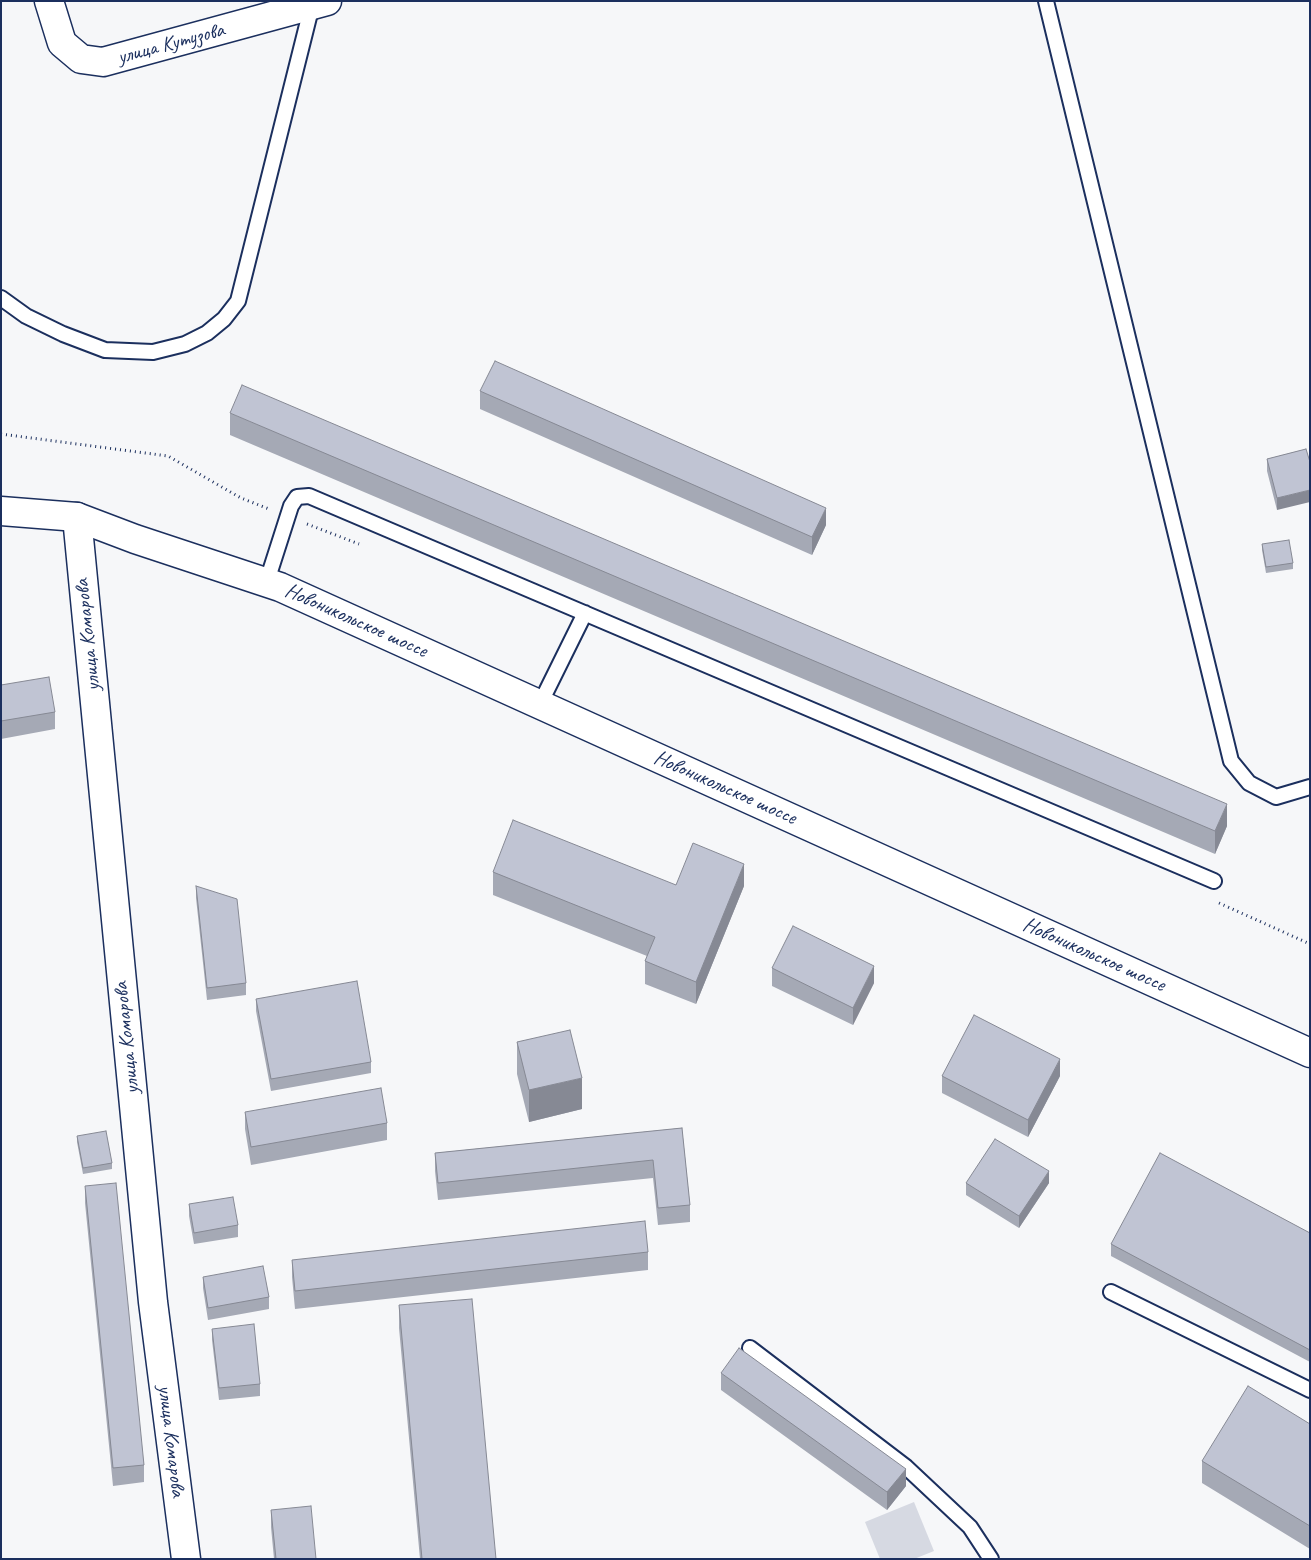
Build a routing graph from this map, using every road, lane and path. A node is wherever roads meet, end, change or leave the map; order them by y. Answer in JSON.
{"nodes":[{"id":1,"x":49,"y":1,"type":"edge"},
{"id":2,"x":1046,"y":1,"type":"edge"},
{"id":3,"x":303,"y":5,"type":"edge"},
{"id":4,"x":1,"y":298,"type":"edge"},
{"id":5,"x":1,"y":511,"type":"edge"},
{"id":6,"x":77,"y":517,"type":"junction"},
{"id":7,"x":267,"y":581,"type":"junction"},
{"id":8,"x":584,"y":614,"type":"junction"},
{"id":9,"x":540,"y":704,"type":"junction"},
{"id":10,"x":1310,"y":787,"type":"edge"},
{"id":11,"x":1214,"y":881,"type":"dead end"},
{"id":12,"x":1310,"y":1053,"type":"edge"},
{"id":13,"x":1111,"y":1292,"type":"dead end"},
{"id":14,"x":750,"y":1348,"type":"dead end"},
{"id":15,"x":1310,"y":1390,"type":"edge"},
{"id":16,"x":186,"y":1559,"type":"edge"},
{"id":17,"x":991,"y":1559,"type":"edge"}],
"edges":[{"from":1,"to":3,"type":"main road","name":"улица Кутузова"},
{"from":2,"to":10,"type":"lane"},
{"from":3,"to":4,"type":"lane"},
{"from":5,"to":6,"type":"main road"},
{"from":6,"to":7,"type":"main road","name":"Новоникольское шоссе"},
{"from":6,"to":16,"type":"main road","name":"улица Комарова"},
{"from":7,"to":8,"type":"lane"},
{"from":7,"to":9,"type":"main road","name":"Новоникольское шоссе"},
{"from":8,"to":9,"type":"lane"},
{"from":8,"to":11,"type":"lane"},
{"from":9,"to":12,"type":"main road","name":"Новоникольское шоссе"},
{"from":13,"to":15,"type":"lane"},
{"from":14,"to":17,"type":"lane"}]}
